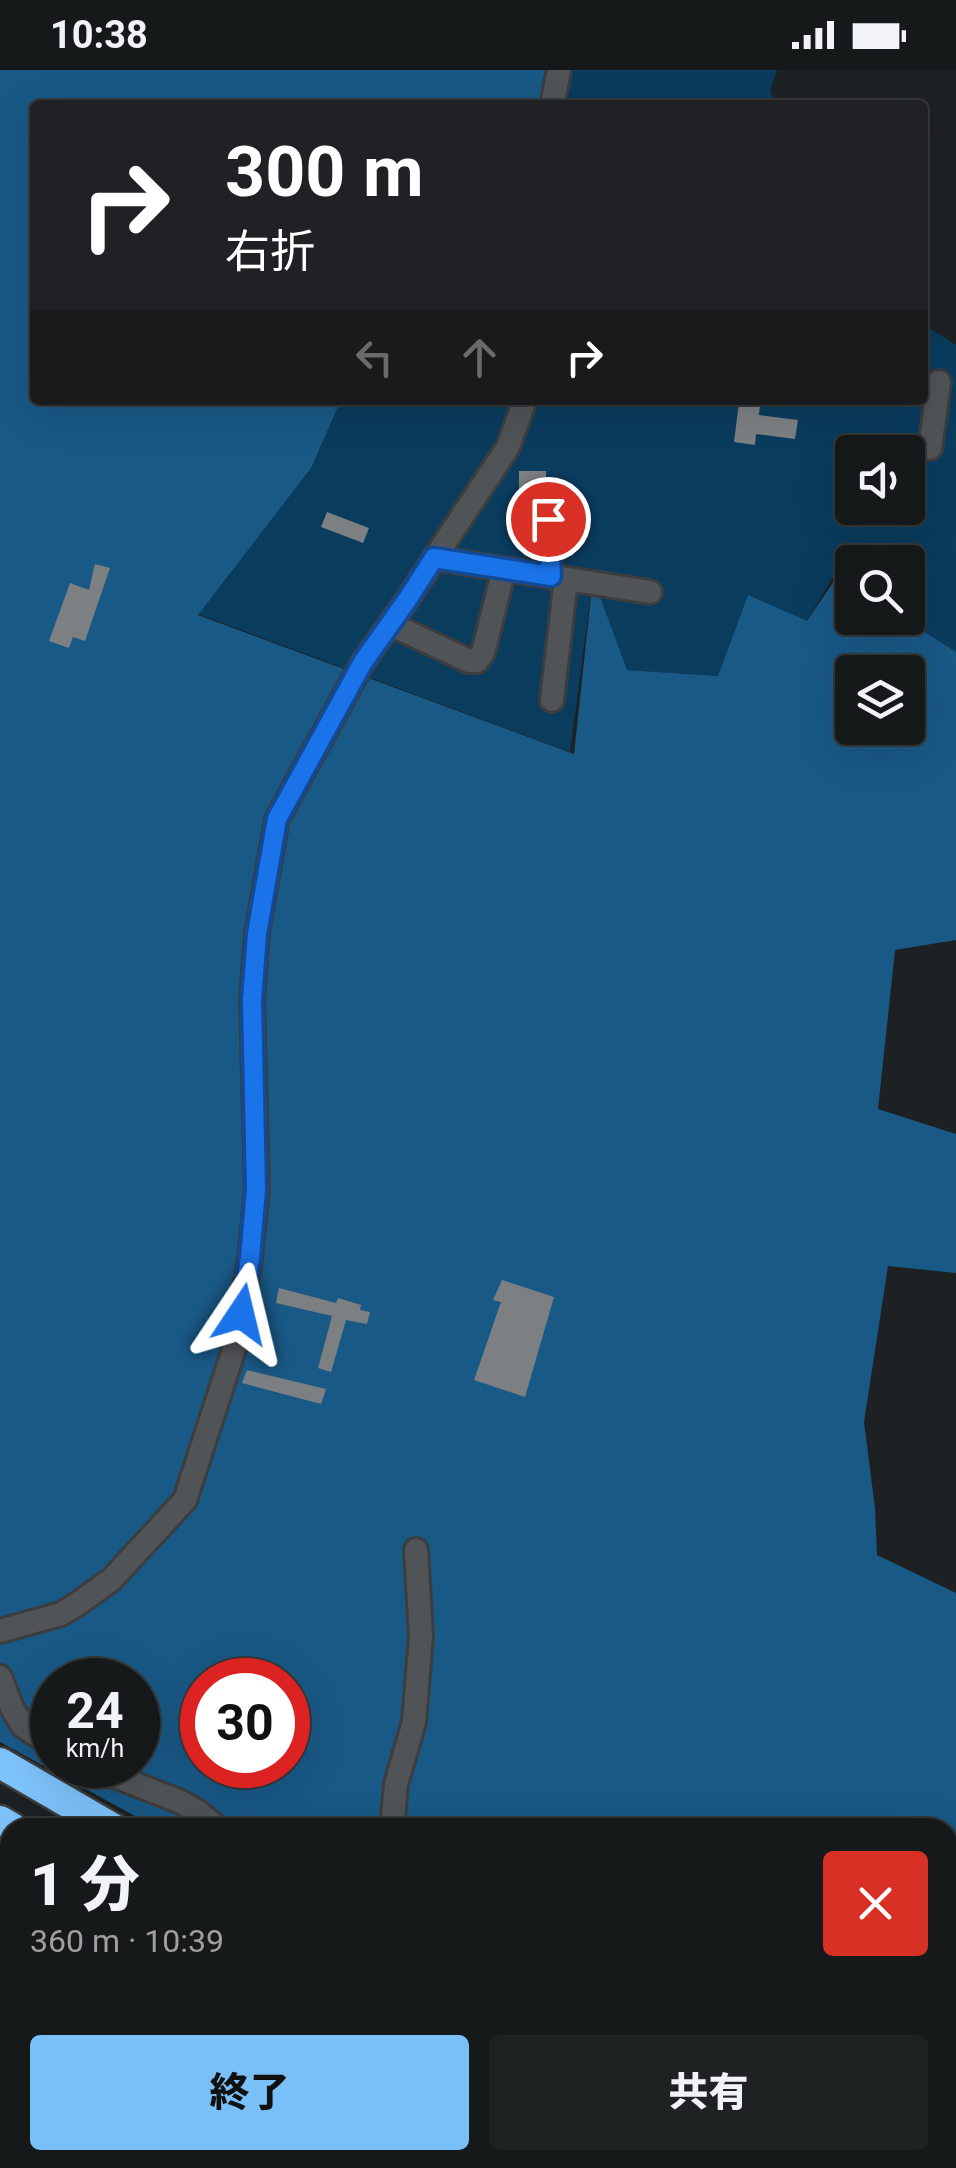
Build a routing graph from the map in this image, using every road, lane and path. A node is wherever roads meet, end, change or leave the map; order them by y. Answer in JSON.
{"nodes":[{"id":1,"x":559,"y":70,"type":"edge"},
{"id":2,"x":553,"y":100,"type":"edge"},
{"id":3,"x":939,"y":382,"type":"edge"},
{"id":4,"x":522,"y":405,"type":"edge"},
{"id":5,"x":930,"y":448,"type":"dead end"},
{"id":6,"x":548,"y":519,"type":"dead end"},
{"id":7,"x":434,"y":558,"type":"junction"},
{"id":8,"x":504,"y":569,"type":"junction"},
{"id":9,"x":559,"y":578,"type":"junction"},
{"id":10,"x":650,"y":592,"type":"dead end"},
{"id":11,"x":390,"y":624,"type":"junction"},
{"id":12,"x":552,"y":700,"type":"dead end"},
{"id":13,"x":416,"y":1550,"type":"dead end"},
{"id":14,"x":0,"y":1631,"type":"edge"},
{"id":15,"x":0,"y":1677,"type":"edge"},
{"id":16,"x":30,"y":1730,"type":"edge"},
{"id":17,"x":0,"y":1763,"type":"edge"},
{"id":18,"x":145,"y":1788,"type":"edge"},
{"id":19,"x":95,"y":1818,"type":"edge"},
{"id":20,"x":205,"y":1818,"type":"edge"},
{"id":21,"x":393,"y":1818,"type":"edge"}],
"edges":[{"from":1,"to":2,"type":"street"},
{"from":3,"to":5,"type":"street"},
{"from":4,"to":7,"type":"street"},
{"from":6,"to":9,"type":"street"},
{"from":7,"to":8,"type":"street"},
{"from":7,"to":11,"type":"street"},
{"from":8,"to":9,"type":"street"},
{"from":8,"to":11,"type":"street"},
{"from":9,"to":10,"type":"street"},
{"from":9,"to":12,"type":"street"},
{"from":11,"to":14,"type":"street"},
{"from":13,"to":21,"type":"street"},
{"from":15,"to":16,"type":"street"},
{"from":17,"to":19,"type":"highway"},
{"from":18,"to":20,"type":"street"}]}
